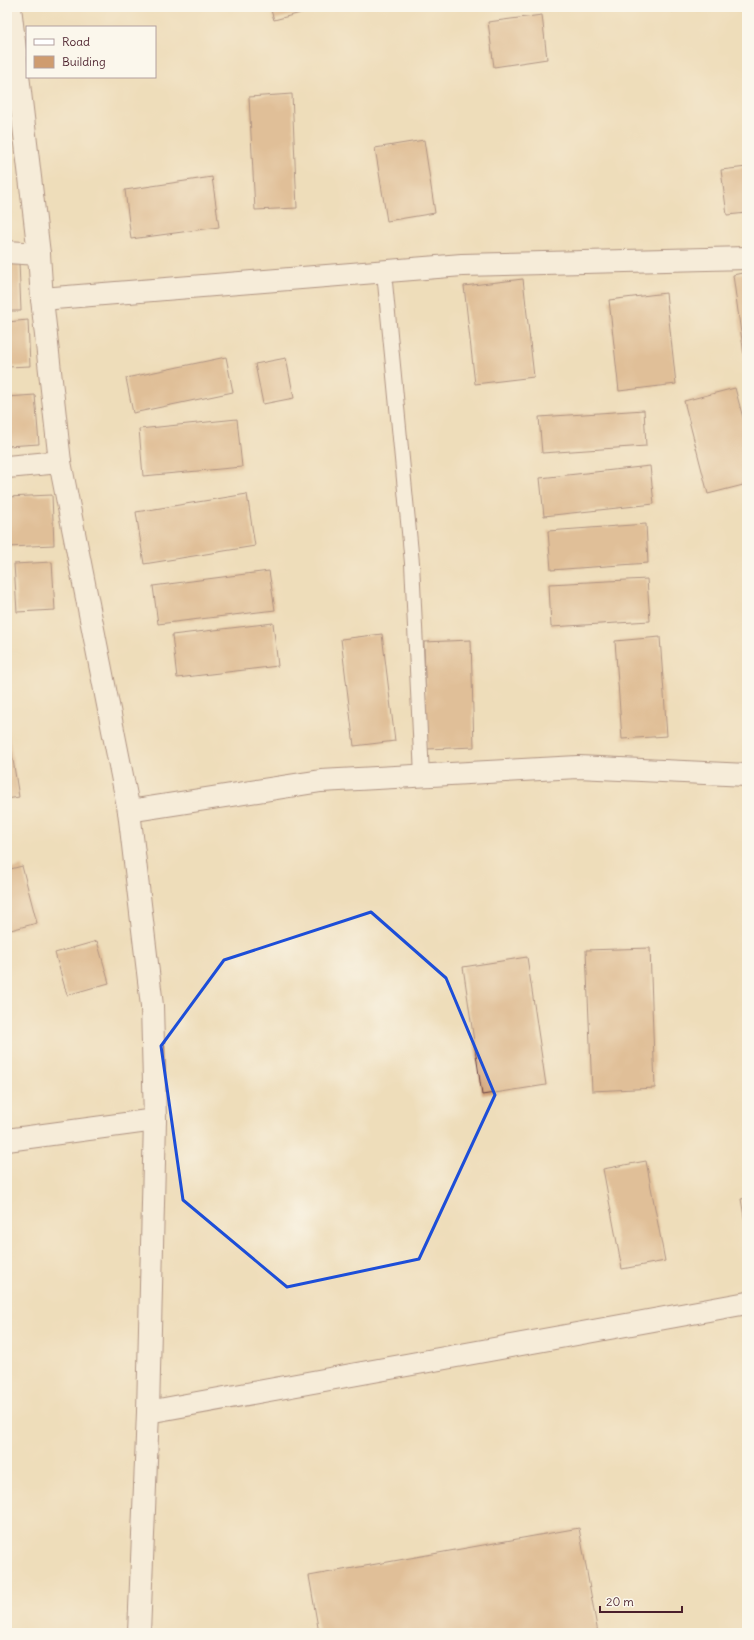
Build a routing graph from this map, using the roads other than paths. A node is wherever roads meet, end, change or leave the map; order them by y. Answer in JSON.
{"nodes":[{"id":1,"x":10,"y":7,"type":"edge"},
{"id":2,"x":7,"y":252,"type":"edge"},
{"id":3,"x":38,"y":254,"type":"junction"},
{"id":4,"x":747,"y":258,"type":"edge"},
{"id":5,"x":384,"y":272,"type":"junction"},
{"id":6,"x":42,"y":299,"type":"junction"},
{"id":7,"x":60,"y":462,"type":"junction"},
{"id":8,"x":7,"y":467,"type":"edge"},
{"id":9,"x":747,"y":775,"type":"edge"},
{"id":10,"x":422,"y":776,"type":"junction"},
{"id":11,"x":128,"y":811,"type":"junction"},
{"id":12,"x":155,"y":1120,"type":"junction"},
{"id":13,"x":7,"y":1140,"type":"edge"},
{"id":14,"x":747,"y":1303,"type":"edge"},
{"id":15,"x":148,"y":1412,"type":"junction"},
{"id":16,"x":139,"y":1633,"type":"edge"}],
"edges":[{"from":1,"to":3,"type":"street"},
{"from":2,"to":3,"type":"street"},
{"from":3,"to":6,"type":"street"},
{"from":4,"to":5,"type":"street"},
{"from":5,"to":6,"type":"street"},
{"from":5,"to":10,"type":"lane"},
{"from":6,"to":7,"type":"street"},
{"from":7,"to":8,"type":"street"},
{"from":7,"to":11,"type":"street"},
{"from":9,"to":10,"type":"street"},
{"from":10,"to":11,"type":"street"},
{"from":11,"to":12,"type":"street"},
{"from":12,"to":13,"type":"street"},
{"from":12,"to":15,"type":"street"},
{"from":14,"to":15,"type":"street"},
{"from":15,"to":16,"type":"street"}]}
